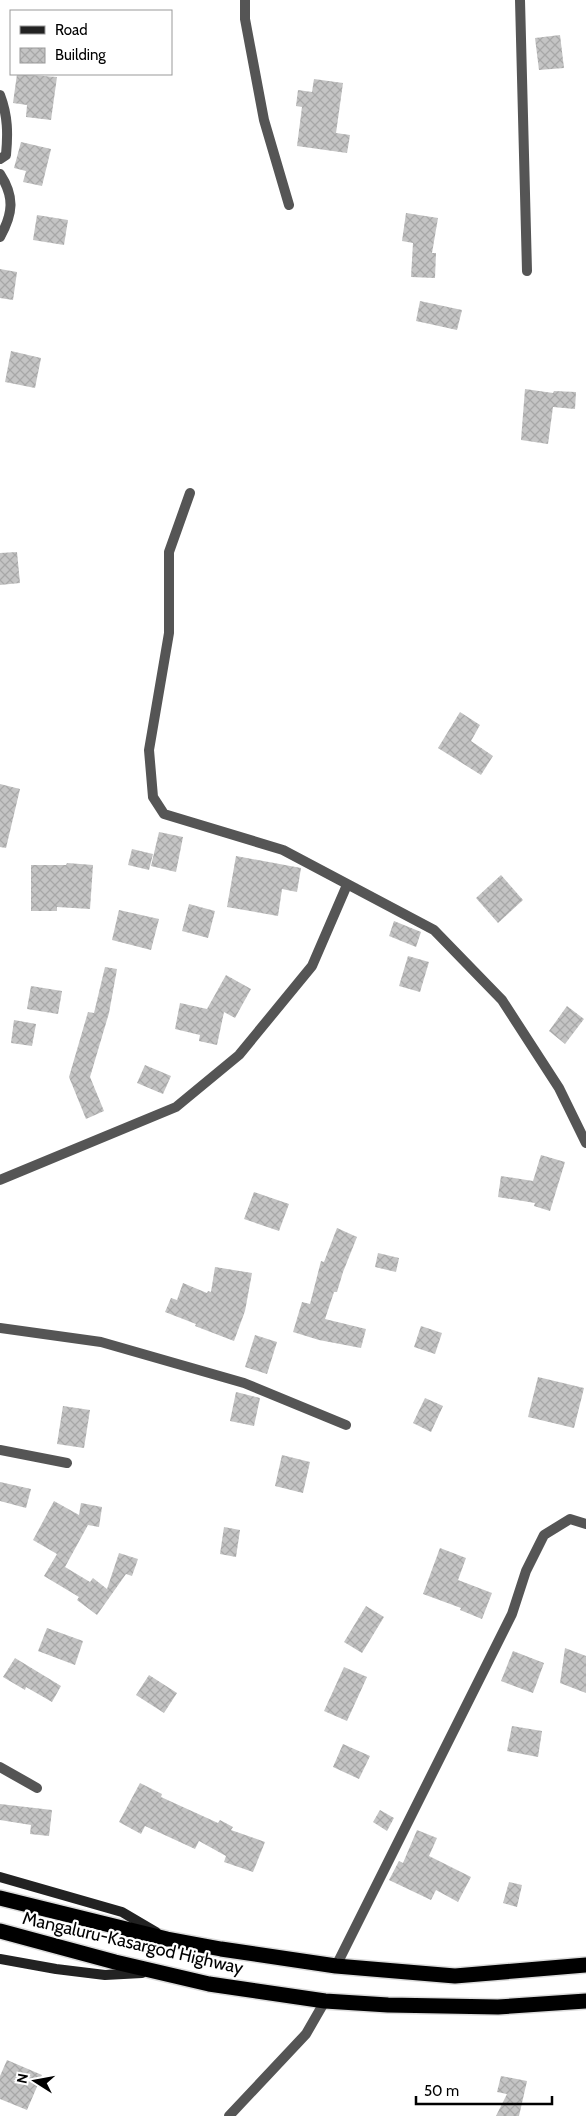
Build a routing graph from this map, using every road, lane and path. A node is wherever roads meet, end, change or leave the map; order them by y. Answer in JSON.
{"nodes":[{"id":1,"x":245,"y":0,"type":"edge"},
{"id":2,"x":520,"y":0,"type":"edge"},
{"id":3,"x":0,"y":95,"type":"edge"},
{"id":4,"x":0,"y":159,"type":"edge"},
{"id":5,"x":0,"y":174,"type":"edge"},
{"id":6,"x":289,"y":205,"type":"dead end"},
{"id":7,"x":0,"y":237,"type":"edge"},
{"id":8,"x":527,"y":270,"type":"dead end"},
{"id":9,"x":190,"y":493,"type":"dead end"},
{"id":10,"x":347,"y":885,"type":"junction"},
{"id":11,"x":586,"y":1143,"type":"edge"},
{"id":12,"x":0,"y":1180,"type":"edge"},
{"id":13,"x":0,"y":1328,"type":"edge"},
{"id":14,"x":346,"y":1425,"type":"dead end"},
{"id":15,"x":0,"y":1450,"type":"edge"},
{"id":16,"x":67,"y":1463,"type":"dead end"},
{"id":17,"x":586,"y":1524,"type":"edge"},
{"id":18,"x":0,"y":1768,"type":"edge"},
{"id":19,"x":37,"y":1788,"type":"dead end"},
{"id":20,"x":0,"y":1877,"type":"edge"},
{"id":21,"x":0,"y":1898,"type":"edge"},
{"id":22,"x":0,"y":1931,"type":"edge"},
{"id":23,"x":167,"y":1939,"type":"junction"},
{"id":24,"x":0,"y":1959,"type":"edge"},
{"id":25,"x":586,"y":1965,"type":"edge"},
{"id":26,"x":336,"y":1966,"type":"junction"},
{"id":27,"x":158,"y":1972,"type":"junction"},
{"id":28,"x":325,"y":2000,"type":"junction"},
{"id":29,"x":586,"y":2001,"type":"edge"},
{"id":30,"x":229,"y":2116,"type":"edge"}],
"edges":[{"from":1,"to":6,"type":"street"},
{"from":2,"to":8,"type":"street"},
{"from":3,"to":4,"type":"street"},
{"from":5,"to":7,"type":"street"},
{"from":9,"to":10,"type":"street"},
{"from":10,"to":11,"type":"street"},
{"from":10,"to":12,"type":"street"},
{"from":13,"to":14,"type":"street"},
{"from":15,"to":16,"type":"street"},
{"from":17,"to":26,"type":"street"},
{"from":18,"to":19,"type":"street"},
{"from":20,"to":23,"type":"street"},
{"from":21,"to":23,"type":"highway","name":"Mangaluru-Kasargod Highway"},
{"from":22,"to":27,"type":"highway","name":"Mangaluru-Kasargod Highway"},
{"from":23,"to":26,"type":"highway","name":"Mangaluru-Kasargod Highway"},
{"from":24,"to":27,"type":"street"},
{"from":25,"to":26,"type":"highway","name":"Mangaluru-Kasargod Highway"},
{"from":27,"to":28,"type":"highway","name":"Mangaluru-Kasargod Highway"},
{"from":28,"to":29,"type":"highway","name":"Mangaluru-Kasargod Highway"},
{"from":28,"to":30,"type":"street"}]}
